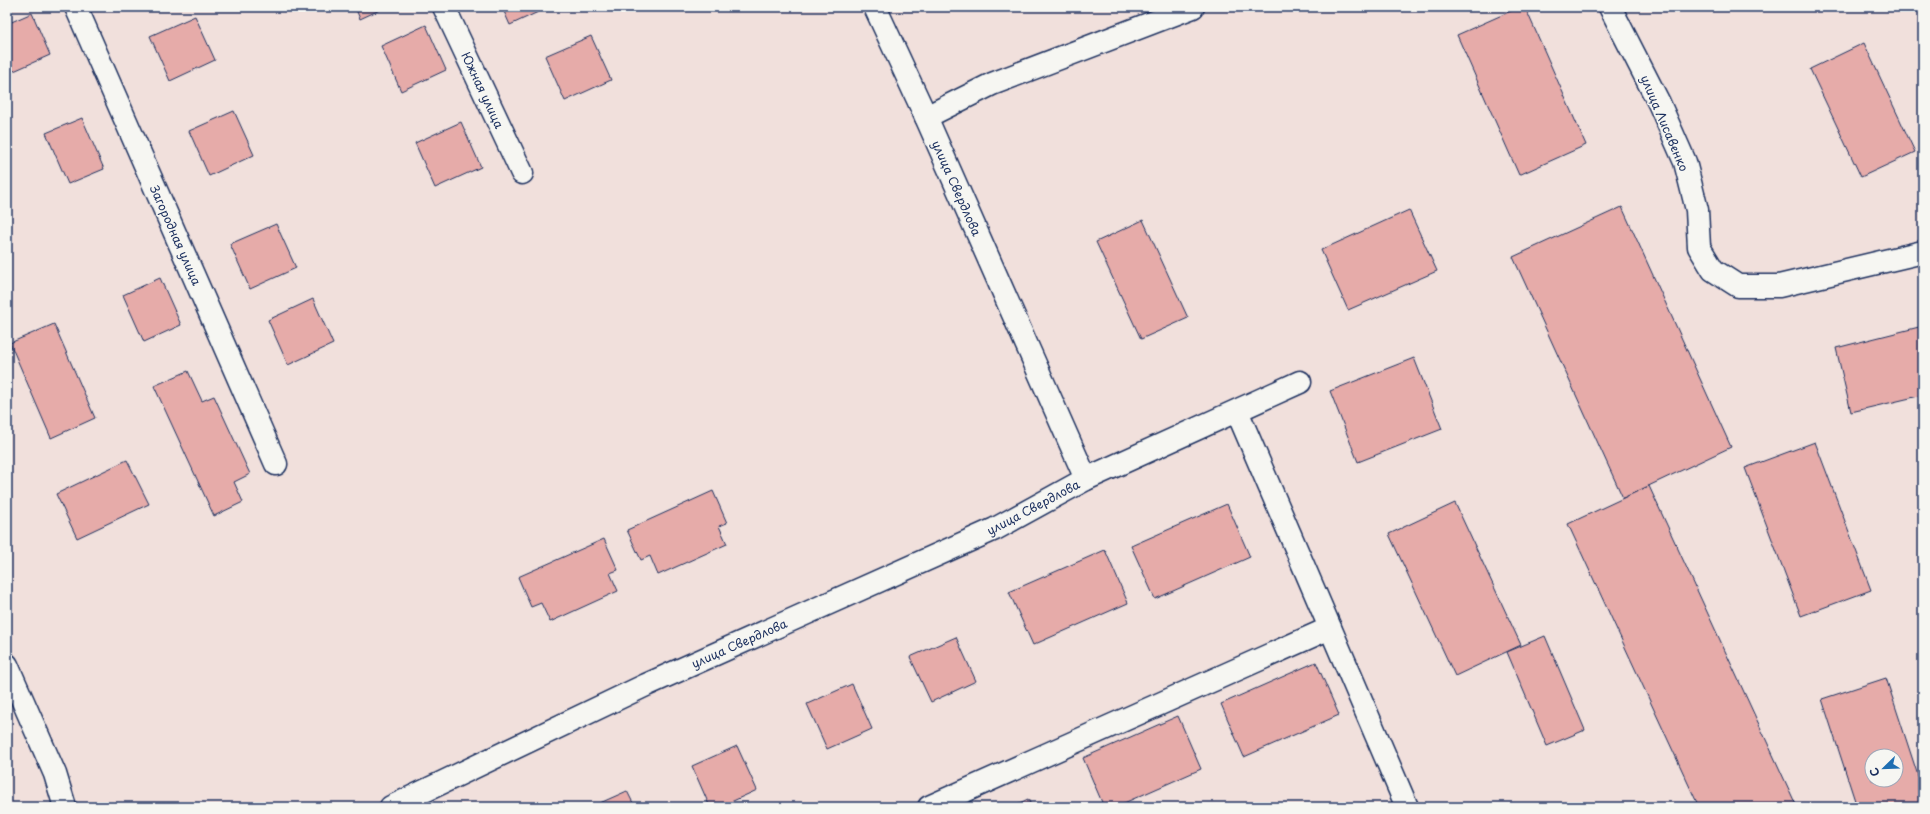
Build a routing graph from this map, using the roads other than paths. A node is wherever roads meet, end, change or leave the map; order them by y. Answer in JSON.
{"nodes":[{"id":1,"x":76,"y":7,"type":"edge"},
{"id":2,"x":444,"y":7,"type":"edge"},
{"id":3,"x":875,"y":7,"type":"edge"},
{"id":4,"x":1193,"y":7,"type":"edge"},
{"id":5,"x":1610,"y":7,"type":"edge"},
{"id":6,"x":926,"y":117,"type":"junction"},
{"id":7,"x":522,"y":173,"type":"dead end"},
{"id":8,"x":1923,"y":252,"type":"edge"},
{"id":9,"x":1300,"y":382,"type":"dead end"},
{"id":10,"x":1237,"y":411,"type":"junction"},
{"id":11,"x":276,"y":464,"type":"dead end"},
{"id":12,"x":1086,"y":479,"type":"junction"},
{"id":13,"x":1330,"y":628,"type":"junction"},
{"id":14,"x":7,"y":665,"type":"edge"},
{"id":15,"x":65,"y":807,"type":"edge"},
{"id":16,"x":391,"y":807,"type":"edge"},
{"id":17,"x":929,"y":807,"type":"edge"},
{"id":18,"x":1407,"y":807,"type":"edge"}],
"edges":[{"from":1,"to":11,"type":"street","name":"Загородная улица"},
{"from":2,"to":7,"type":"street","name":"Южная улица"},
{"from":3,"to":6,"type":"street","name":"улица Свердлова"},
{"from":4,"to":6,"type":"street"},
{"from":5,"to":8,"type":"street","name":"улица Лисавенко"},
{"from":6,"to":12,"type":"street","name":"улица Свердлова"},
{"from":9,"to":10,"type":"street","name":"улица Свердлова"},
{"from":10,"to":12,"type":"street","name":"улица Свердлова"},
{"from":10,"to":13,"type":"street"},
{"from":12,"to":16,"type":"street","name":"улица Свердлова"},
{"from":13,"to":17,"type":"street"},
{"from":13,"to":18,"type":"street"},
{"from":14,"to":15,"type":"street"}]}
